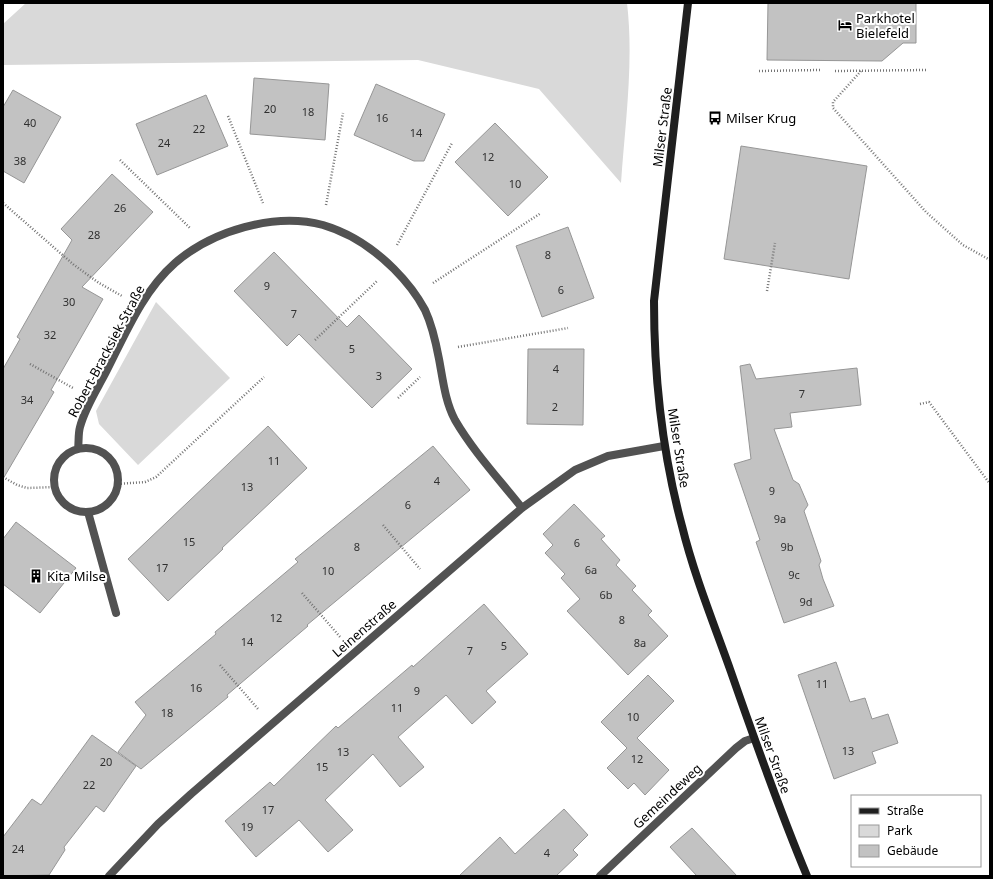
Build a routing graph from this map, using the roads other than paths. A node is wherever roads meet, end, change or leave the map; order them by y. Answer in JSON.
{"nodes":[{"id":1,"x":688,"y":3,"type":"edge"},
{"id":2,"x":664,"y":446,"type":"junction"},
{"id":3,"x":78,"y":449,"type":"junction"},
{"id":4,"x":522,"y":508,"type":"junction"},
{"id":5,"x":88,"y":512,"type":"junction"},
{"id":6,"x":116,"y":613,"type":"dead end"},
{"id":7,"x":754,"y":738,"type":"junction"},
{"id":8,"x":109,"y":876,"type":"edge"},
{"id":9,"x":600,"y":876,"type":"edge"},
{"id":10,"x":807,"y":876,"type":"edge"}],
"edges":[{"from":1,"to":2,"type":"main road","name":"Milser Straße"},
{"from":2,"to":4,"type":"street","name":"Leinenstraße"},
{"from":2,"to":7,"type":"main road","name":"Milser Straße"},
{"from":3,"to":4,"type":"street","name":"Robert-Bracksiek-Straße"},
{"from":3,"to":5,"type":"street"},
{"from":3,"to":5,"type":"street"},
{"from":4,"to":8,"type":"street","name":"Leinenstraße"},
{"from":5,"to":6,"type":"street"},
{"from":7,"to":9,"type":"street","name":"Gemeindeweg"},
{"from":7,"to":10,"type":"main road","name":"Milser Straße"}]}
